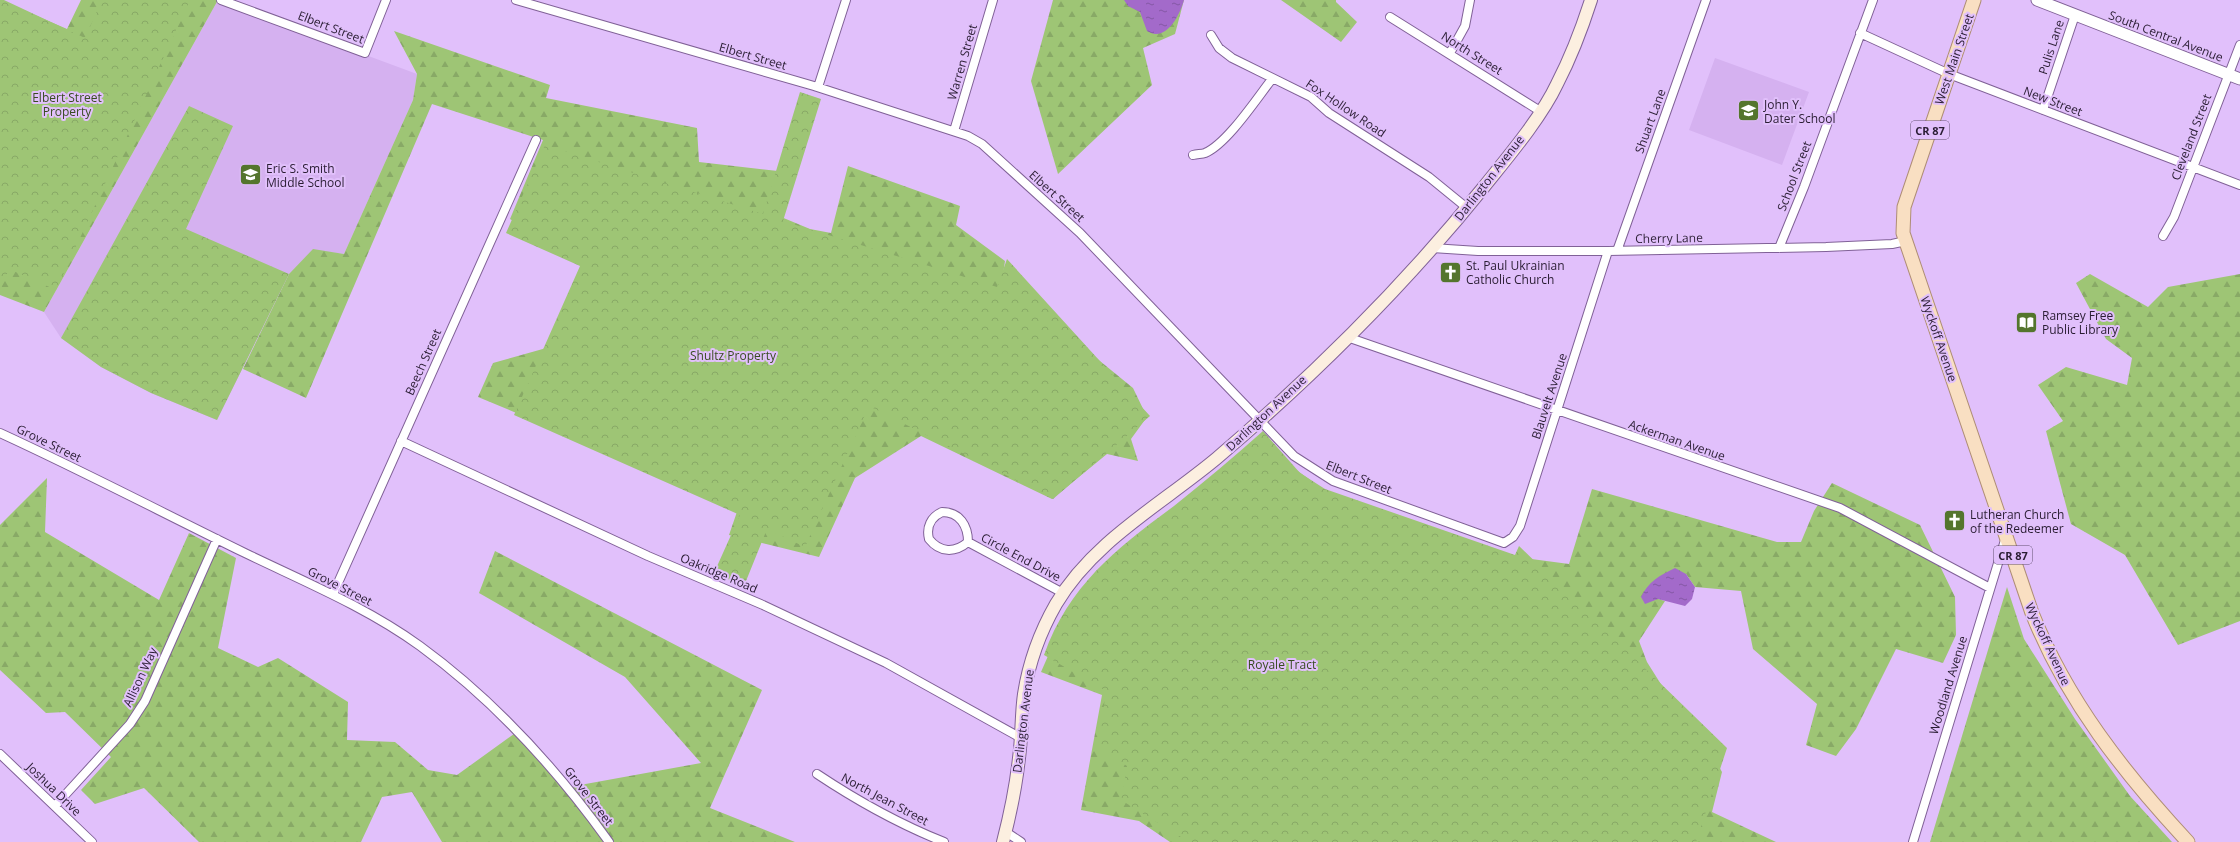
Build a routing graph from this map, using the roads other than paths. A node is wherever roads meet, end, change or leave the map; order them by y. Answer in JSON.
{"nodes":[{"id":1,"x":221,"y":0,"type":"edge"},
{"id":2,"x":386,"y":0,"type":"edge"},
{"id":3,"x":516,"y":0,"type":"edge"},
{"id":4,"x":846,"y":0,"type":"edge"},
{"id":5,"x":993,"y":0,"type":"edge"},
{"id":6,"x":1470,"y":0,"type":"edge"},
{"id":7,"x":1591,"y":0,"type":"edge"},
{"id":8,"x":1706,"y":0,"type":"edge"},
{"id":9,"x":1873,"y":0,"type":"edge"},
{"id":10,"x":1974,"y":0,"type":"edge"},
{"id":11,"x":2037,"y":0,"type":"edge"},
{"id":12,"x":2075,"y":15,"type":"junction"},
{"id":13,"x":1390,"y":17,"type":"dead end"},
{"id":14,"x":1860,"y":33,"type":"junction"},
{"id":15,"x":1211,"y":35,"type":"dead end"},
{"id":16,"x":2240,"y":46,"type":"edge"},
{"id":17,"x":1450,"y":53,"type":"junction"},
{"id":18,"x":1949,"y":74,"type":"junction"},
{"id":19,"x":2229,"y":75,"type":"junction"},
{"id":20,"x":1272,"y":79,"type":"junction"},
{"id":21,"x":2240,"y":79,"type":"edge"},
{"id":22,"x":818,"y":87,"type":"junction"},
{"id":23,"x":2044,"y":110,"type":"junction"},
{"id":24,"x":1540,"y":111,"type":"junction"},
{"id":25,"x":954,"y":130,"type":"junction"},
{"id":26,"x":536,"y":140,"type":"dead end"},
{"id":27,"x":1193,"y":155,"type":"dead end"},
{"id":28,"x":2192,"y":166,"type":"junction"},
{"id":29,"x":2240,"y":185,"type":"edge"},
{"id":30,"x":1467,"y":208,"type":"junction"},
{"id":31,"x":2163,"y":236,"type":"dead end"},
{"id":32,"x":1905,"y":237,"type":"junction"},
{"id":33,"x":1432,"y":248,"type":"junction"},
{"id":34,"x":1779,"y":248,"type":"junction"},
{"id":35,"x":1608,"y":251,"type":"junction"},
{"id":36,"x":1617,"y":251,"type":"junction"},
{"id":37,"x":1347,"y":337,"type":"junction"},
{"id":38,"x":1557,"y":411,"type":"junction"},
{"id":39,"x":1259,"y":421,"type":"junction"},
{"id":40,"x":0,"y":433,"type":"edge"},
{"id":41,"x":401,"y":441,"type":"junction"},
{"id":42,"x":2006,"y":534,"type":"junction"},
{"id":43,"x":217,"y":539,"type":"junction"},
{"id":44,"x":968,"y":542,"type":"junction"},
{"id":45,"x":1504,"y":543,"type":"joint"},
{"id":46,"x":1990,"y":588,"type":"junction"},
{"id":47,"x":1063,"y":593,"type":"junction"},
{"id":48,"x":333,"y":594,"type":"junction"},
{"id":49,"x":1021,"y":738,"type":"junction"},
{"id":50,"x":0,"y":754,"type":"edge"},
{"id":51,"x":817,"y":774,"type":"dead end"},
{"id":52,"x":55,"y":806,"type":"junction"},
{"id":53,"x":1004,"y":837,"type":"edge"},
{"id":54,"x":92,"y":842,"type":"edge"},
{"id":55,"x":609,"y":842,"type":"edge"},
{"id":56,"x":944,"y":842,"type":"edge"},
{"id":57,"x":1021,"y":842,"type":"edge"},
{"id":58,"x":1913,"y":842,"type":"edge"},
{"id":59,"x":2188,"y":842,"type":"edge"}],
"edges":[{"from":1,"to":2,"type":"street","name":"Elbert Street"},
{"from":3,"to":22,"type":"street","name":"Elbert Street"},
{"from":4,"to":22,"type":"street"},
{"from":5,"to":25,"type":"street","name":"Warren Street"},
{"from":6,"to":17,"type":"street"},
{"from":7,"to":24,"type":"main road","name":"Darlington Avenue"},
{"from":8,"to":36,"type":"street","name":"Shuart Lane"},
{"from":9,"to":14,"type":"street","name":"School Street"},
{"from":10,"to":18,"type":"main road","name":"West Main Street","number":"CR 87"},
{"from":11,"to":12,"type":"street","name":"South Central Avenue"},
{"from":12,"to":19,"type":"street","name":"South Central Avenue"},
{"from":12,"to":23,"type":"street","name":"Pulis Lane"},
{"from":13,"to":17,"type":"street","name":"North Street"},
{"from":14,"to":18,"type":"street","name":"New Street"},
{"from":14,"to":34,"type":"street","name":"School Street"},
{"from":15,"to":20,"type":"street","name":"Fox Hollow Road"},
{"from":16,"to":19,"type":"street","name":"Cleveland Street"},
{"from":17,"to":24,"type":"street","name":"North Street"},
{"from":18,"to":23,"type":"street","name":"New Street"},
{"from":18,"to":32,"type":"main road","name":"West Main Street","number":"CR 87"},
{"from":19,"to":21,"type":"street","name":"South Central Avenue"},
{"from":19,"to":28,"type":"street","name":"Cleveland Street"},
{"from":20,"to":27,"type":"street"},
{"from":20,"to":30,"type":"street","name":"Fox Hollow Road"},
{"from":22,"to":25,"type":"street","name":"Elbert Street"},
{"from":23,"to":28,"type":"street","name":"New Street"},
{"from":24,"to":30,"type":"main road","name":"Darlington Avenue"},
{"from":25,"to":39,"type":"street","name":"Elbert Street"},
{"from":26,"to":41,"type":"street","name":"Beech Street"},
{"from":28,"to":29,"type":"street","name":"New Street"},
{"from":28,"to":31,"type":"street","name":"Cleveland Street"},
{"from":30,"to":33,"type":"main road","name":"Darlington Avenue"},
{"from":32,"to":34,"type":"street","name":"Cherry Lane"},
{"from":32,"to":42,"type":"main road","name":"Wyckoff Avenue","number":"CR 87"},
{"from":33,"to":35,"type":"street","name":"Cherry Lane"},
{"from":33,"to":37,"type":"main road","name":"Darlington Avenue"},
{"from":34,"to":36,"type":"street","name":"Cherry Lane"},
{"from":35,"to":36,"type":"street","name":"Cherry Lane"},
{"from":35,"to":38,"type":"street","name":"Blauvelt Avenue"},
{"from":37,"to":38,"type":"street","name":"Ackerman Avenue"},
{"from":37,"to":39,"type":"main road","name":"Darlington Avenue"},
{"from":38,"to":45,"type":"street","name":"Blauvelt Avenue"},
{"from":38,"to":46,"type":"street","name":"Ackerman Avenue"},
{"from":39,"to":45,"type":"street","name":"Elbert Street"},
{"from":39,"to":47,"type":"main road","name":"Darlington Avenue"},
{"from":40,"to":43,"type":"street","name":"Grove Street"},
{"from":41,"to":48,"type":"street","name":"Beech Street"},
{"from":41,"to":49,"type":"street","name":"Oakridge Road"},
{"from":42,"to":46,"type":"street","name":"Woodland Avenue"},
{"from":42,"to":59,"type":"main road","name":"Wyckoff Avenue","number":"CR 87"},
{"from":43,"to":48,"type":"street","name":"Grove Street"},
{"from":43,"to":52,"type":"street","name":"Allison Way"},
{"from":44,"to":44,"type":"street","name":"Circle End Drive"},
{"from":44,"to":47,"type":"street","name":"Circle End Drive"},
{"from":46,"to":58,"type":"street","name":"Woodland Avenue"},
{"from":47,"to":49,"type":"main road","name":"Darlington Avenue"},
{"from":48,"to":55,"type":"street","name":"Grove Street"},
{"from":49,"to":53,"type":"main road","name":"Darlington Avenue"},
{"from":50,"to":52,"type":"street","name":"Joshua Drive"},
{"from":51,"to":56,"type":"street","name":"North Jean Street"},
{"from":52,"to":54,"type":"street","name":"Joshua Drive"},
{"from":53,"to":57,"type":"street"}]}
